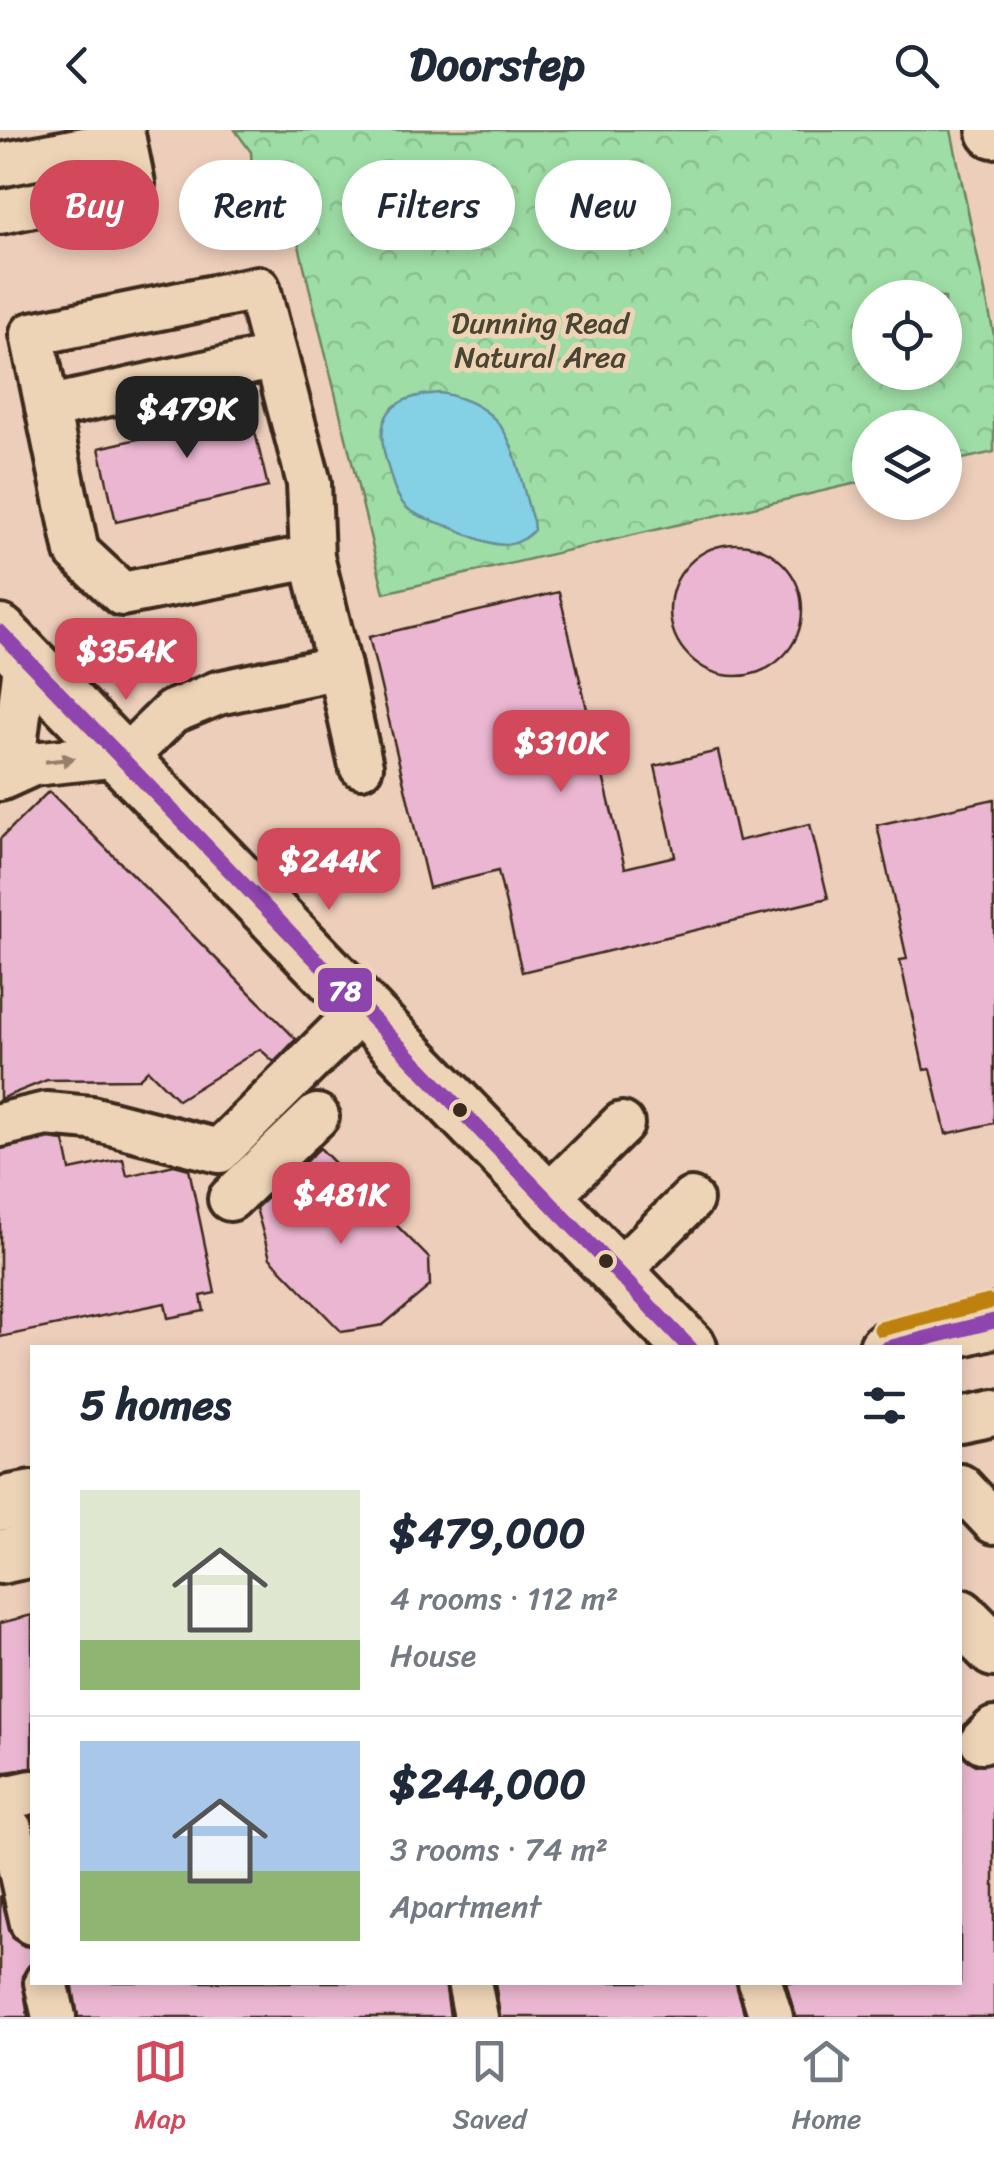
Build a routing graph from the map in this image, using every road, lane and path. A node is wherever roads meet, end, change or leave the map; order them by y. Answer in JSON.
{"nodes":[{"id":1,"x":23,"y":130,"type":"edge"},
{"id":2,"x":0,"y":135,"type":"edge"},
{"id":3,"x":125,"y":144,"type":"edge"},
{"id":4,"x":0,"y":165,"type":"edge"},
{"id":5,"x":0,"y":186,"type":"edge"},
{"id":6,"x":0,"y":212,"type":"edge"},
{"id":7,"x":276,"y":357,"type":"junction"},
{"id":8,"x":47,"y":408,"type":"junction"},
{"id":9,"x":312,"y":556,"type":"junction"},
{"id":10,"x":13,"y":645,"type":"edge"},
{"id":11,"x":339,"y":667,"type":"junction"},
{"id":12,"x":122,"y":757,"type":"junction"},
{"id":13,"x":360,"y":766,"type":"dead end"},
{"id":14,"x":2,"y":778,"type":"edge"},
{"id":15,"x":364,"y":1008,"type":"junction"},
{"id":16,"x":317,"y":1116,"type":"dead end"},
{"id":17,"x":622,"y":1124,"type":"dead end"},
{"id":18,"x":0,"y":1125,"type":"edge"},
{"id":19,"x":547,"y":1198,"type":"junction"},
{"id":20,"x":230,"y":1199,"type":"dead end"},
{"id":21,"x":692,"y":1200,"type":"dead end"},
{"id":22,"x":618,"y":1272,"type":"junction"},
{"id":23,"x":994,"y":1321,"type":"edge"},
{"id":24,"x":687,"y":1345,"type":"edge"},
{"id":25,"x":907,"y":1345,"type":"edge"},
{"id":26,"x":994,"y":1412,"type":"edge"},
{"id":27,"x":962,"y":1420,"type":"edge"},
{"id":28,"x":962,"y":1488,"type":"edge"},
{"id":29,"x":30,"y":1498,"type":"edge"},
{"id":30,"x":0,"y":1504,"type":"edge"},
{"id":31,"x":994,"y":1522,"type":"edge"},
{"id":32,"x":30,"y":1550,"type":"edge"},
{"id":33,"x":0,"y":1556,"type":"edge"},
{"id":34,"x":30,"y":1794,"type":"edge"},
{"id":35,"x":6,"y":1814,"type":"edge"},
{"id":36,"x":30,"y":1914,"type":"edge"},
{"id":37,"x":47,"y":1985,"type":"edge"},
{"id":38,"x":761,"y":1985,"type":"edge"},
{"id":39,"x":54,"y":2017,"type":"edge"},
{"id":40,"x":771,"y":2017,"type":"edge"}],
"edges":[{"from":1,"to":2,"type":"lane"},
{"from":3,"to":4,"type":"lane"},
{"from":3,"to":5,"type":"lane"},
{"from":3,"to":6,"type":"lane"},
{"from":7,"to":8,"type":"lane"},
{"from":7,"to":8,"type":"lane"},
{"from":7,"to":9,"type":"lane"},
{"from":8,"to":9,"type":"lane"},
{"from":9,"to":11,"type":"lane"},
{"from":10,"to":12,"type":"main road"},
{"from":10,"to":14,"type":"lane"},
{"from":11,"to":12,"type":"lane"},
{"from":11,"to":13,"type":"lane"},
{"from":14,"to":12,"type":"lane","one_way":true},
{"from":12,"to":15,"type":"main road"},
{"from":15,"to":18,"type":"lane"},
{"from":15,"to":19,"type":"main road"},
{"from":16,"to":20,"type":"lane"},
{"from":17,"to":19,"type":"lane"},
{"from":19,"to":22,"type":"main road"},
{"from":21,"to":22,"type":"lane"},
{"from":22,"to":24,"type":"main road"},
{"from":23,"to":25,"type":"main road"},
{"from":26,"to":27,"type":"lane"},
{"from":28,"to":31,"type":"lane"},
{"from":29,"to":30,"type":"main road"},
{"from":32,"to":33,"type":"main road"},
{"from":34,"to":35,"type":"lane"},
{"from":35,"to":36,"type":"lane"},
{"from":37,"to":39,"type":"lane"},
{"from":38,"to":40,"type":"lane"}]}
